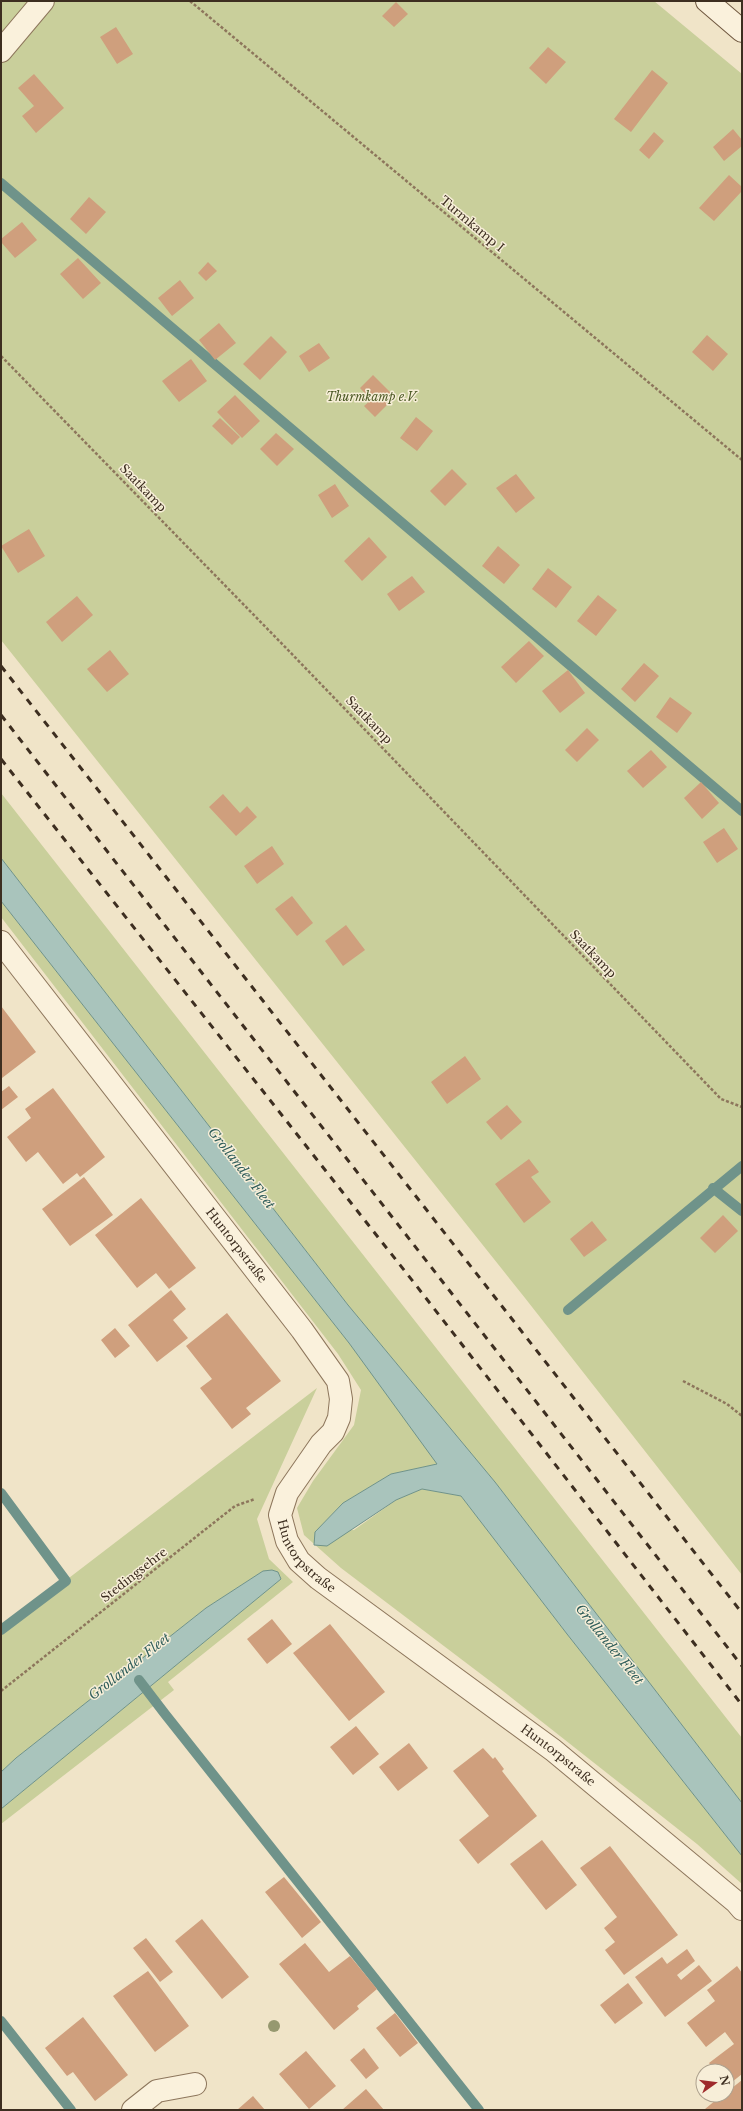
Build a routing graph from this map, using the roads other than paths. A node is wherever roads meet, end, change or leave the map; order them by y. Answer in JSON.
{"nodes":[{"id":1,"x":43,"y":1,"type":"edge"},
{"id":2,"x":707,"y":1,"type":"edge"},
{"id":3,"x":742,"y":31,"type":"edge"},
{"id":4,"x":1,"y":51,"type":"edge"},
{"id":5,"x":1,"y":942,"type":"edge"},
{"id":6,"x":742,"y":1909,"type":"edge"},
{"id":7,"x":195,"y":2084,"type":"dead end"},
{"id":8,"x":133,"y":2110,"type":"edge"}],
"edges":[{"from":1,"to":4,"type":"street"},
{"from":2,"to":3,"type":"street"},
{"from":5,"to":6,"type":"street","name":"Huntorpstraße"},
{"from":7,"to":8,"type":"street"}]}
